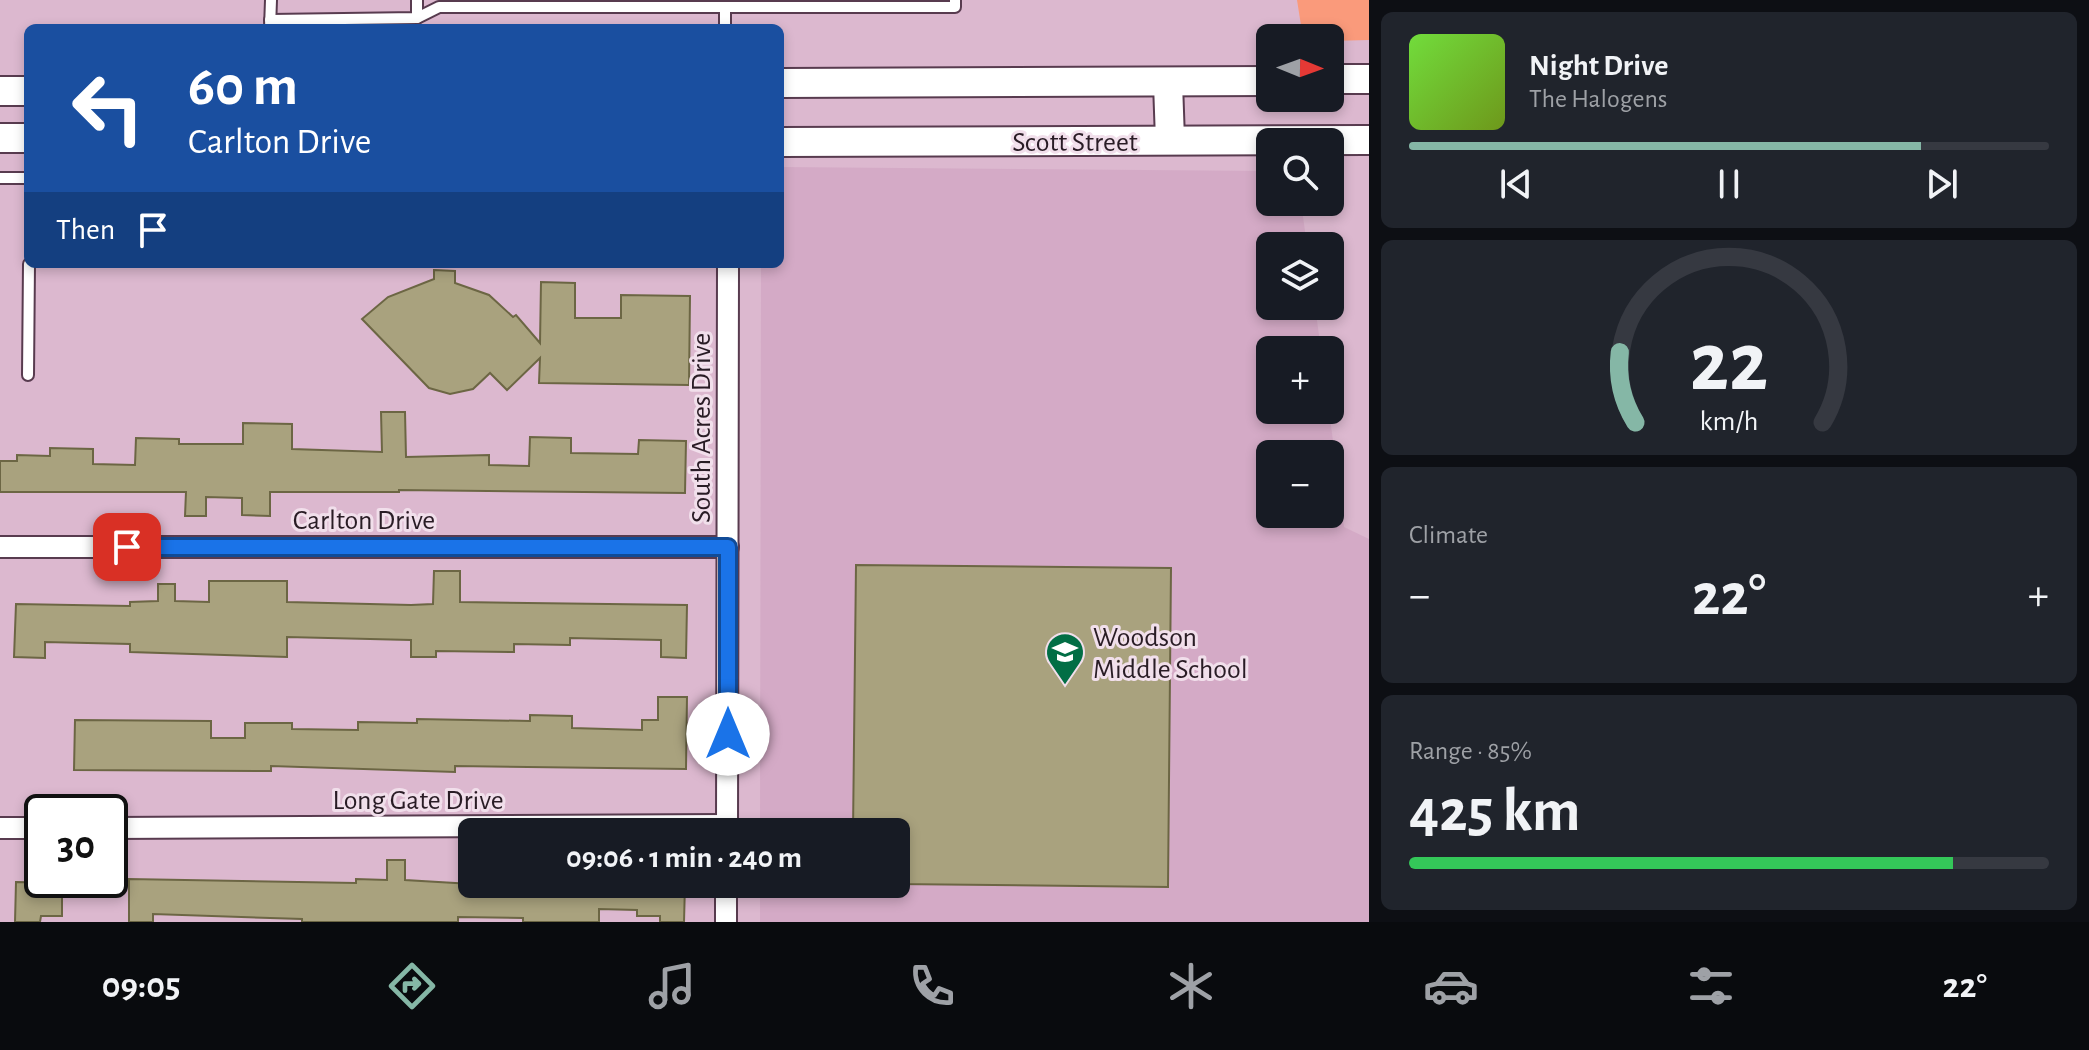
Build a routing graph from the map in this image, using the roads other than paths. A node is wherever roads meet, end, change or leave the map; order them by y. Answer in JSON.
{"nodes":[{"id":1,"x":271,"y":0,"type":"edge"},
{"id":2,"x":417,"y":0,"type":"edge"},
{"id":3,"x":955,"y":0,"type":"edge"},
{"id":4,"x":477,"y":3,"type":"edge"},
{"id":5,"x":725,"y":7,"type":"junction"},
{"id":6,"x":417,"y":18,"type":"junction"},
{"id":7,"x":270,"y":24,"type":"edge"},
{"id":8,"x":725,"y":24,"type":"edge"},
{"id":9,"x":1344,"y":79,"type":"edge"},
{"id":10,"x":1369,"y":79,"type":"edge"},
{"id":11,"x":1256,"y":81,"type":"edge"},
{"id":12,"x":784,"y":83,"type":"edge"},
{"id":13,"x":1168,"y":83,"type":"junction"},
{"id":14,"x":0,"y":91,"type":"edge"},
{"id":15,"x":24,"y":91,"type":"edge"},
{"id":16,"x":0,"y":138,"type":"edge"},
{"id":17,"x":24,"y":138,"type":"edge"},
{"id":18,"x":1170,"y":140,"type":"junction"},
{"id":19,"x":1369,"y":140,"type":"edge"},
{"id":20,"x":784,"y":142,"type":"edge"},
{"id":21,"x":0,"y":178,"type":"edge"},
{"id":22,"x":24,"y":178,"type":"edge"},
{"id":23,"x":29,"y":268,"type":"edge"},
{"id":24,"x":728,"y":268,"type":"edge"},
{"id":25,"x":28,"y":375,"type":"dead end"},
{"id":26,"x":0,"y":547,"type":"edge"},
{"id":27,"x":728,"y":547,"type":"junction"},
{"id":28,"x":727,"y":818,"type":"edge"},
{"id":29,"x":0,"y":828,"type":"edge"},
{"id":30,"x":24,"y":828,"type":"edge"},
{"id":31,"x":128,"y":828,"type":"edge"},
{"id":32,"x":458,"y":829,"type":"edge"},
{"id":33,"x":726,"y":898,"type":"edge"},
{"id":34,"x":726,"y":922,"type":"edge"}],
"edges":[{"from":1,"to":7,"type":"lane"},
{"from":2,"to":6,"type":"lane"},
{"from":3,"to":5,"type":"lane"},
{"from":4,"to":5,"type":"lane"},
{"from":4,"to":6,"type":"lane"},
{"from":5,"to":8,"type":"lane"},
{"from":6,"to":7,"type":"lane"},
{"from":9,"to":10,"type":"main road"},
{"from":11,"to":13,"type":"main road","name":"Scott Street"},
{"from":12,"to":13,"type":"main road","name":"Scott Street"},
{"from":13,"to":18,"type":"main road"},
{"from":14,"to":15,"type":"main road"},
{"from":16,"to":17,"type":"main road"},
{"from":18,"to":19,"type":"main road","name":"Scott Street"},
{"from":18,"to":20,"type":"main road","name":"Scott Street"},
{"from":21,"to":22,"type":"lane"},
{"from":23,"to":25,"type":"lane"},
{"from":24,"to":27,"type":"street","name":"South Acres Drive"},
{"from":26,"to":27,"type":"street","name":"Carlton Drive"},
{"from":27,"to":28,"type":"street","name":"South Acres Drive"},
{"from":29,"to":30,"type":"street"},
{"from":31,"to":32,"type":"street","name":"Long Gate Drive"},
{"from":33,"to":34,"type":"street"}]}
